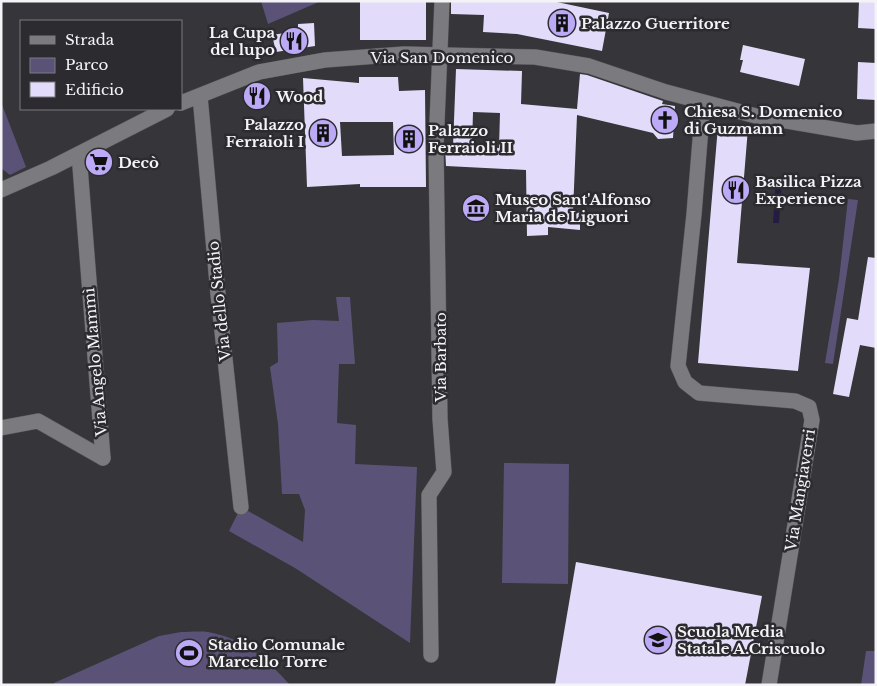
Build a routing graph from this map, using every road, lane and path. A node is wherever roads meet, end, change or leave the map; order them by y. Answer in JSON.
{"nodes":[{"id":1,"x":442,"y":1,"type":"edge"},
{"id":2,"x":439,"y":55,"type":"junction"},
{"id":3,"x":200,"y":96,"type":"junction"},
{"id":4,"x":182,"y":103,"type":"edge"},
{"id":5,"x":703,"y":103,"type":"junction"},
{"id":6,"x":165,"y":110,"type":"edge"},
{"id":7,"x":876,"y":131,"type":"edge"},
{"id":8,"x":79,"y":154,"type":"junction"},
{"id":9,"x":1,"y":190,"type":"edge"},
{"id":10,"x":1,"y":428,"type":"edge"},
{"id":11,"x":241,"y":507,"type":"dead end"},
{"id":12,"x":431,"y":655,"type":"dead end"},
{"id":13,"x":769,"y":685,"type":"edge"}],
"edges":[{"from":1,"to":2,"type":"street","name":"Via Barbato"},
{"from":2,"to":3,"type":"street","name":"Via San Domenico"},
{"from":2,"to":5,"type":"street","name":"Via San Domenico"},
{"from":2,"to":12,"type":"street","name":"Via Barbato"},
{"from":3,"to":4,"type":"street","name":"Via San Domenico"},
{"from":3,"to":11,"type":"street","name":"Via dello Stadio"},
{"from":5,"to":7,"type":"street","name":"Via San Domenico"},
{"from":5,"to":13,"type":"street","name":"Via Mangiaverri"},
{"from":6,"to":8,"type":"street"},
{"from":8,"to":9,"type":"street"},
{"from":8,"to":10,"type":"street","name":"Via Angelo Mammì"}]}
